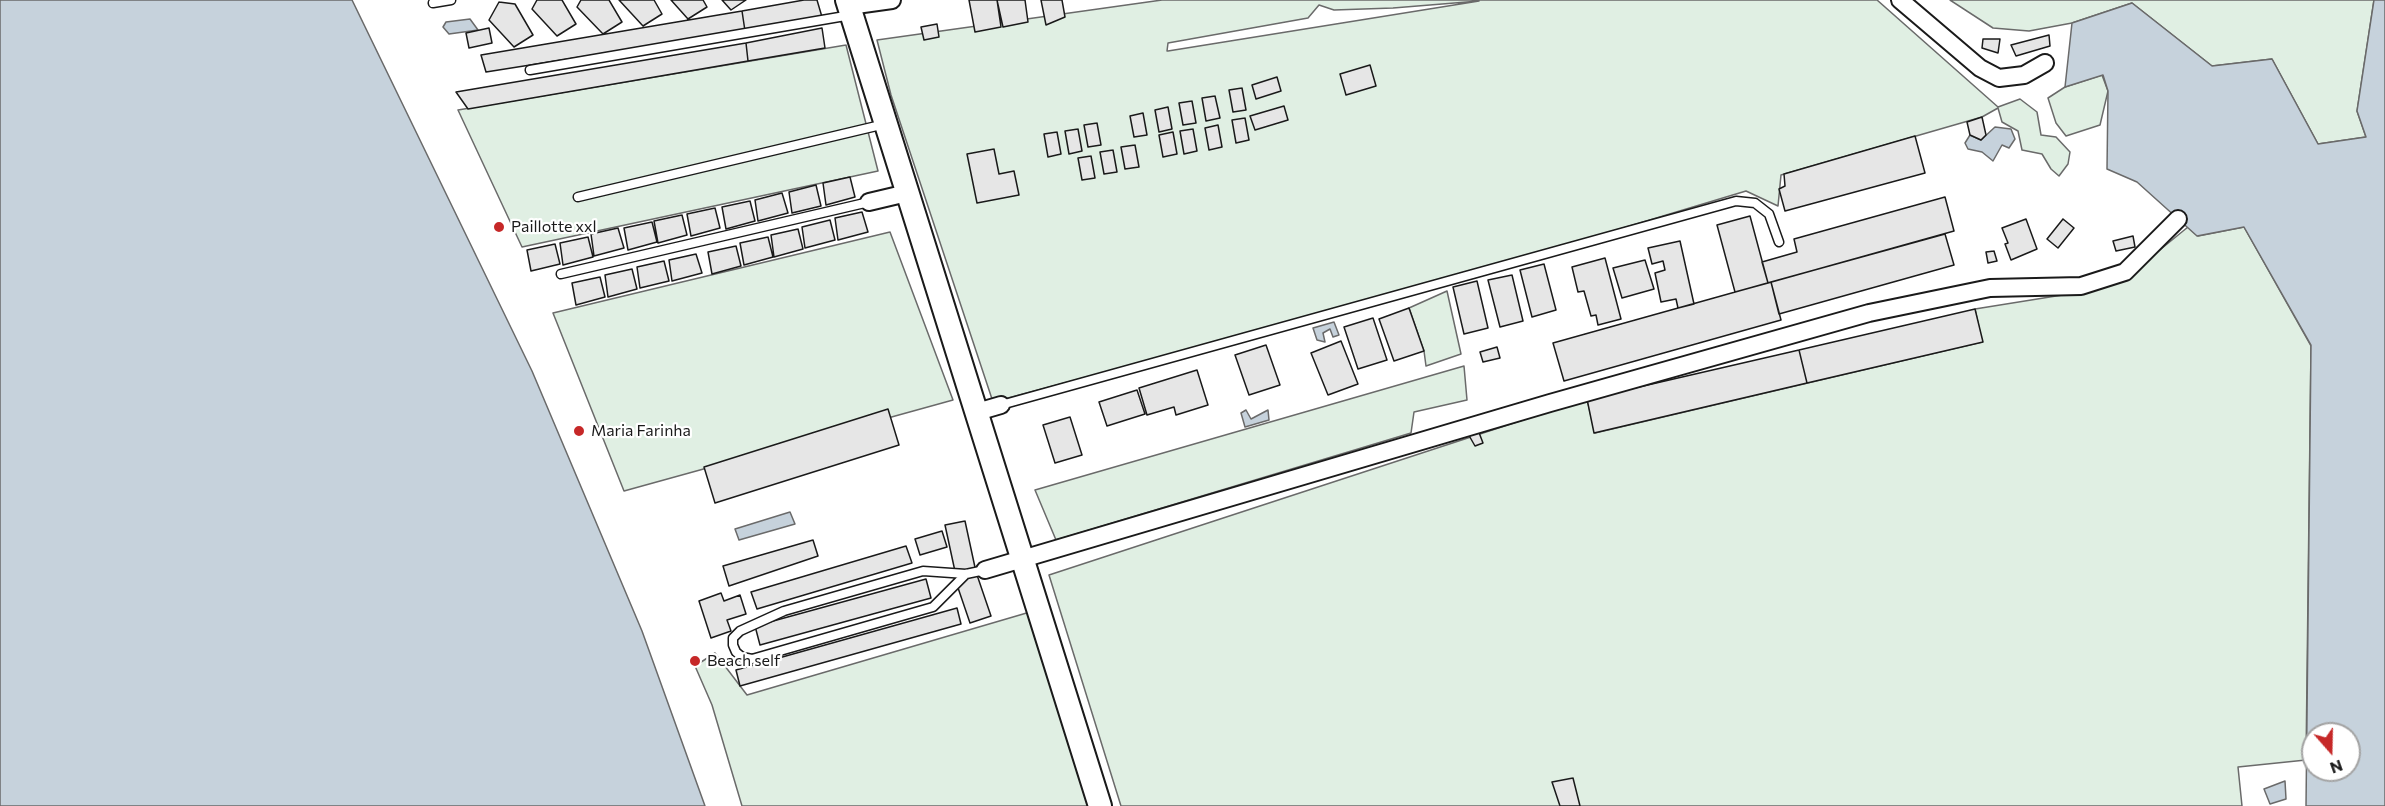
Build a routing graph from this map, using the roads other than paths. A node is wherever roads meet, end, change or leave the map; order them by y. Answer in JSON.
{"nodes":[{"id":1,"x":452,"y":0,"type":"edge"},
{"id":2,"x":892,"y":0,"type":"edge"},
{"id":3,"x":1900,"y":0,"type":"edge"},
{"id":4,"x":433,"y":3,"type":"dead end"},
{"id":5,"x":849,"y":7,"type":"edge"},
{"id":6,"x":2044,"y":63,"type":"dead end"},
{"id":7,"x":530,"y":70,"type":"dead end"},
{"id":8,"x":885,"y":124,"type":"junction"},
{"id":9,"x":907,"y":193,"type":"junction"},
{"id":10,"x":578,"y":197,"type":"dead end"},
{"id":11,"x":869,"y":202,"type":"joint"},
{"id":12,"x":2178,"y":219,"type":"dead end"},
{"id":13,"x":1779,"y":242,"type":"dead end"},
{"id":14,"x":561,"y":274,"type":"dead end"},
{"id":15,"x":1001,"y":405,"type":"joint"},
{"id":16,"x":977,"y":412,"type":"junction"},
{"id":17,"x":1022,"y":560,"type":"junction"},
{"id":18,"x":985,"y":570,"type":"joint"},
{"id":19,"x":966,"y":574,"type":"junction"},
{"id":20,"x":1100,"y":806,"type":"edge"}],
"edges":[{"from":1,"to":4,"type":"lane"},
{"from":2,"to":5,"type":"street"},
{"from":3,"to":6,"type":"street"},
{"from":5,"to":7,"type":"lane"},
{"from":5,"to":8,"type":"main road"},
{"from":8,"to":9,"type":"main road"},
{"from":8,"to":10,"type":"lane"},
{"from":9,"to":11,"type":"street"},
{"from":9,"to":16,"type":"main road"},
{"from":11,"to":14,"type":"lane"},
{"from":12,"to":17,"type":"street"},
{"from":13,"to":15,"type":"lane"},
{"from":15,"to":16,"type":"street"},
{"from":16,"to":17,"type":"main road"},
{"from":17,"to":18,"type":"street"},
{"from":17,"to":20,"type":"main road"},
{"from":18,"to":19,"type":"lane"},
{"from":19,"to":19,"type":"lane"}]}
